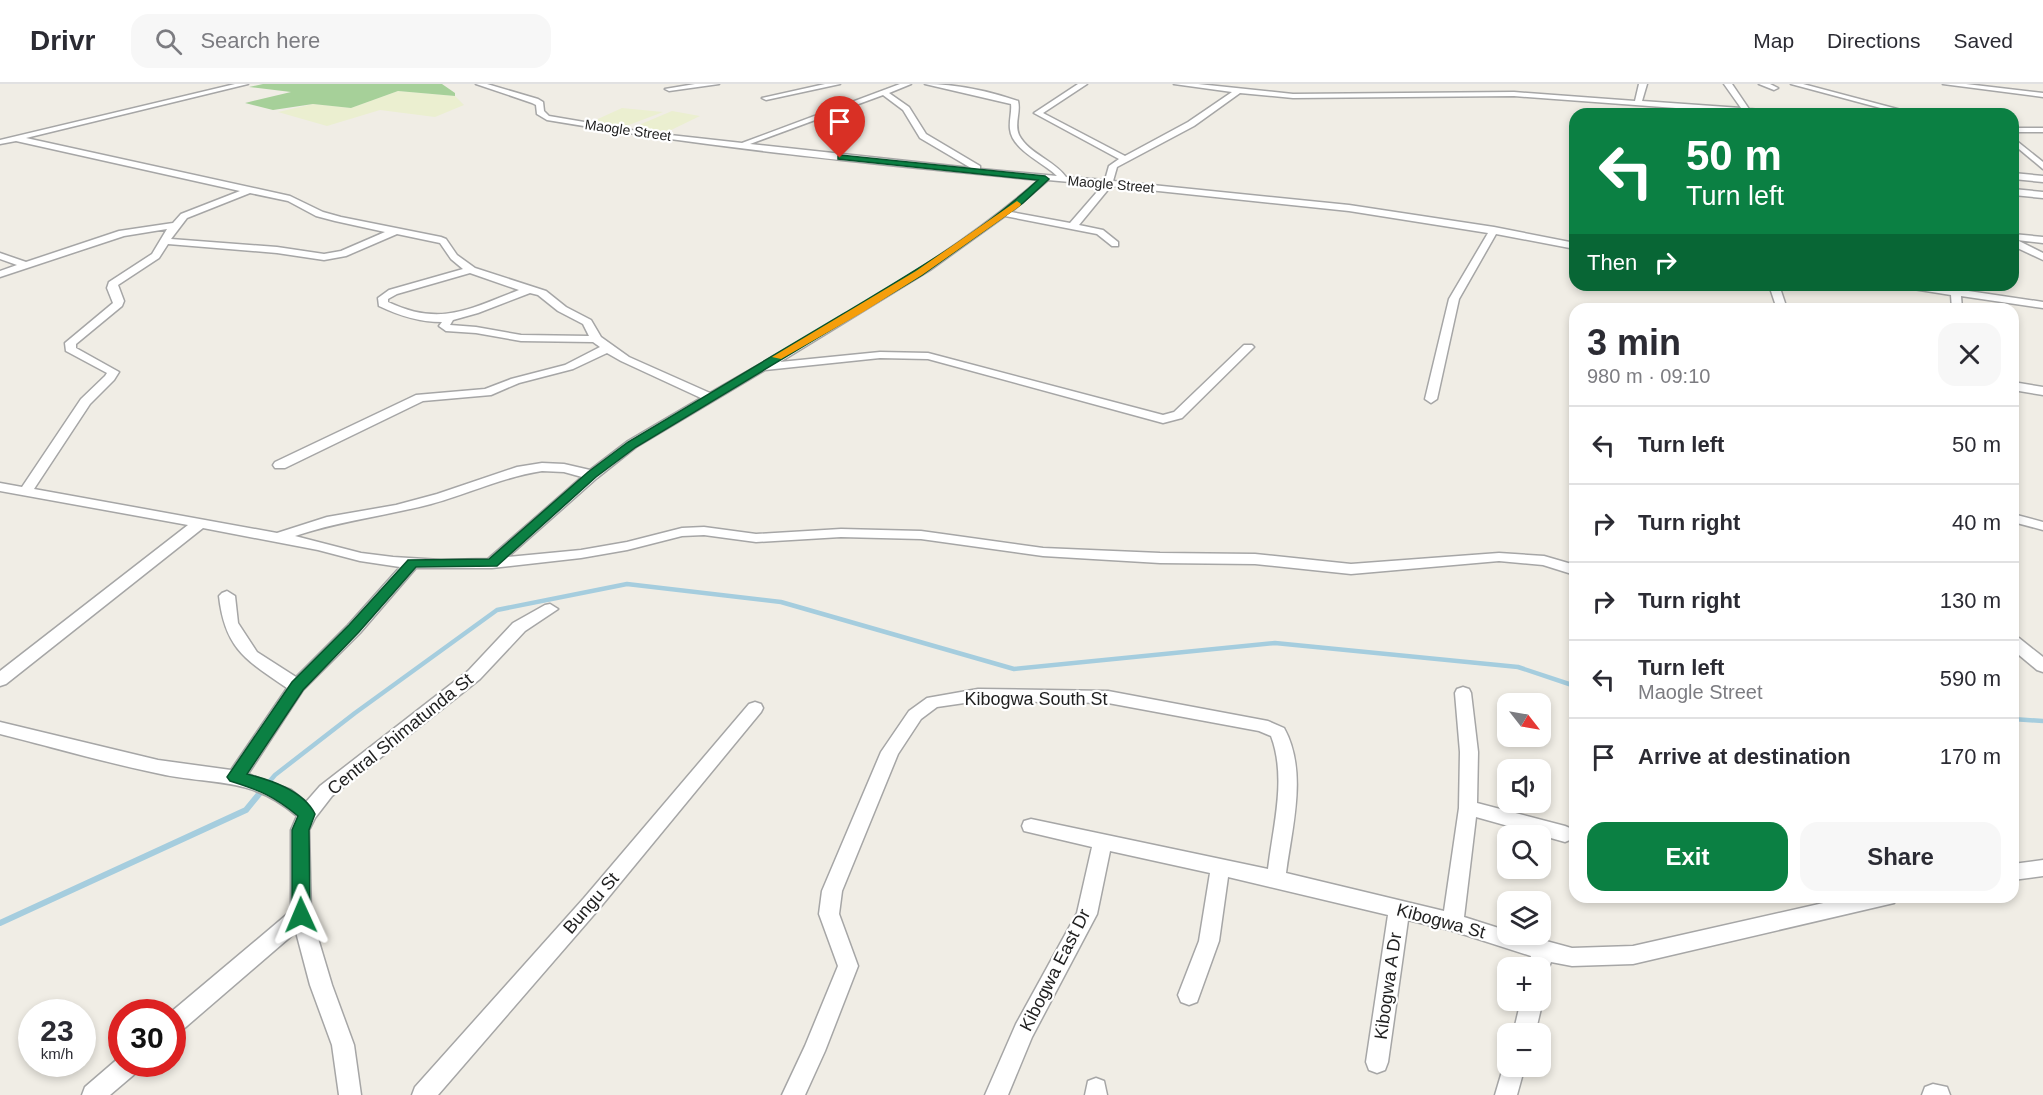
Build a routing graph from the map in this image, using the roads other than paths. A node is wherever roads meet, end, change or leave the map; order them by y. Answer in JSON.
{"nodes":[{"id":1,"x":244,"y":84,"type":"edge"},
{"id":2,"x":480,"y":84,"type":"edge"},
{"id":3,"x":715,"y":84,"type":"edge"},
{"id":4,"x":836,"y":84,"type":"edge"},
{"id":5,"x":907,"y":84,"type":"edge"},
{"id":6,"x":929,"y":84,"type":"edge"},
{"id":7,"x":1083,"y":84,"type":"edge"},
{"id":8,"x":1178,"y":84,"type":"edge"},
{"id":9,"x":1643,"y":84,"type":"edge"},
{"id":10,"x":1728,"y":84,"type":"edge"},
{"id":11,"x":1762,"y":84,"type":"edge"},
{"id":12,"x":1795,"y":84,"type":"edge"},
{"id":13,"x":1947,"y":84,"type":"edge"},
{"id":14,"x":1223,"y":87,"type":"edge"},
{"id":15,"x":1774,"y":88,"type":"dead end"},
{"id":16,"x":669,"y":89,"type":"dead end"},
{"id":17,"x":1238,"y":91,"type":"junction"},
{"id":18,"x":885,"y":93,"type":"junction"},
{"id":19,"x":2043,"y":95,"type":"edge"},
{"id":20,"x":766,"y":98,"type":"dead end"},
{"id":21,"x":1638,"y":102,"type":"junction"},
{"id":22,"x":1662,"y":104,"type":"junction"},
{"id":23,"x":1662,"y":108,"type":"edge"},
{"id":24,"x":1718,"y":108,"type":"edge"},
{"id":25,"x":1745,"y":108,"type":"edge"},
{"id":26,"x":1889,"y":108,"type":"edge"},
{"id":27,"x":2019,"y":130,"type":"edge"},
{"id":28,"x":2043,"y":130,"type":"edge"},
{"id":29,"x":15,"y":135,"type":"junction"},
{"id":30,"x":0,"y":142,"type":"edge"},
{"id":31,"x":743,"y":144,"type":"junction"},
{"id":32,"x":2019,"y":145,"type":"edge"},
{"id":33,"x":1125,"y":159,"type":"junction"},
{"id":34,"x":2043,"y":166,"type":"edge"},
{"id":35,"x":991,"y":173,"type":"junction"},
{"id":36,"x":2019,"y":177,"type":"edge"},
{"id":37,"x":1045,"y":179,"type":"junction"},
{"id":38,"x":2043,"y":179,"type":"edge"},
{"id":39,"x":1065,"y":181,"type":"junction"},
{"id":40,"x":1108,"y":184,"type":"junction"},
{"id":41,"x":250,"y":190,"type":"junction"},
{"id":42,"x":2019,"y":193,"type":"edge"},
{"id":43,"x":2043,"y":195,"type":"edge"},
{"id":44,"x":1004,"y":213,"type":"junction"},
{"id":45,"x":177,"y":225,"type":"junction"},
{"id":46,"x":1073,"y":226,"type":"junction"},
{"id":47,"x":1494,"y":230,"type":"junction"},
{"id":48,"x":396,"y":231,"type":"junction"},
{"id":49,"x":2019,"y":238,"type":"edge"},
{"id":50,"x":2043,"y":240,"type":"edge"},
{"id":51,"x":165,"y":241,"type":"junction"},
{"id":52,"x":1115,"y":244,"type":"dead end"},
{"id":53,"x":1569,"y":245,"type":"edge"},
{"id":54,"x":2019,"y":245,"type":"edge"},
{"id":55,"x":0,"y":256,"type":"edge"},
{"id":56,"x":2043,"y":257,"type":"edge"},
{"id":57,"x":26,"y":266,"type":"junction"},
{"id":58,"x":471,"y":270,"type":"junction"},
{"id":59,"x":0,"y":274,"type":"edge"},
{"id":60,"x":530,"y":289,"type":"junction"},
{"id":61,"x":1940,"y":291,"type":"edge"},
{"id":62,"x":1956,"y":294,"type":"junction"},
{"id":63,"x":1957,"y":303,"type":"edge"},
{"id":64,"x":2043,"y":305,"type":"edge"},
{"id":65,"x":448,"y":320,"type":"junction"},
{"id":66,"x":596,"y":339,"type":"junction"},
{"id":67,"x":1248,"y":347,"type":"dead end"},
{"id":68,"x":608,"y":348,"type":"junction"},
{"id":69,"x":759,"y":368,"type":"junction"},
{"id":70,"x":2019,"y":387,"type":"edge"},
{"id":71,"x":2043,"y":391,"type":"edge"},
{"id":72,"x":710,"y":398,"type":"junction"},
{"id":73,"x":1431,"y":399,"type":"dead end"},
{"id":74,"x":279,"y":465,"type":"dead end"},
{"id":75,"x":592,"y":475,"type":"junction"},
{"id":76,"x":0,"y":487,"type":"edge"},
{"id":77,"x":25,"y":493,"type":"junction"},
{"id":78,"x":2019,"y":520,"type":"edge"},
{"id":79,"x":201,"y":522,"type":"junction"},
{"id":80,"x":2043,"y":526,"type":"edge"},
{"id":81,"x":279,"y":537,"type":"junction"},
{"id":82,"x":412,"y":563,"type":"junction"},
{"id":83,"x":492,"y":563,"type":"junction"},
{"id":84,"x":1569,"y":568,"type":"edge"},
{"id":85,"x":227,"y":596,"type":"dead end"},
{"id":86,"x":550,"y":609,"type":"dead end"},
{"id":87,"x":2019,"y":647,"type":"edge"},
{"id":88,"x":2043,"y":666,"type":"edge"},
{"id":89,"x":0,"y":680,"type":"edge"},
{"id":90,"x":297,"y":686,"type":"junction"},
{"id":91,"x":1463,"y":693,"type":"dead end"},
{"id":92,"x":755,"y":708,"type":"dead end"},
{"id":93,"x":0,"y":728,"type":"edge"},
{"id":94,"x":236,"y":777,"type":"junction"},
{"id":95,"x":1468,"y":808,"type":"junction"},
{"id":96,"x":307,"y":814,"type":"junction"},
{"id":97,"x":1031,"y":826,"type":"dead end"},
{"id":98,"x":1565,"y":834,"type":"dead end"},
{"id":99,"x":1103,"y":842,"type":"junction"},
{"id":100,"x":1220,"y":868,"type":"junction"},
{"id":101,"x":2043,"y":868,"type":"edge"},
{"id":102,"x":2019,"y":871,"type":"edge"},
{"id":103,"x":1276,"y":879,"type":"junction"},
{"id":104,"x":1861,"y":903,"type":"edge"},
{"id":105,"x":1399,"y":909,"type":"junction"},
{"id":106,"x":301,"y":915,"type":"junction"},
{"id":107,"x":1453,"y":922,"type":"junction"},
{"id":108,"x":1536,"y":957,"type":"edge"},
{"id":109,"x":1551,"y":958,"type":"edge"},
{"id":110,"x":1189,"y":995,"type":"dead end"},
{"id":111,"x":186,"y":1012,"type":"edge"},
{"id":112,"x":1377,"y":1062,"type":"dead end"},
{"id":113,"x":114,"y":1077,"type":"edge"},
{"id":114,"x":1511,"y":1077,"type":"edge"},
{"id":115,"x":93,"y":1095,"type":"edge"},
{"id":116,"x":350,"y":1095,"type":"edge"},
{"id":117,"x":423,"y":1095,"type":"edge"},
{"id":118,"x":792,"y":1095,"type":"edge"},
{"id":119,"x":996,"y":1095,"type":"edge"},
{"id":120,"x":1506,"y":1095,"type":"edge"},
{"id":121,"x":1934,"y":1095,"type":"edge"},
{"id":122,"x":1939,"y":1095,"type":"edge"}],
"edges":[{"from":1,"to":29,"type":"street"},
{"from":2,"to":31,"type":"street","name":"Maogle Street"},
{"from":3,"to":16,"type":"street"},
{"from":4,"to":20,"type":"street"},
{"from":5,"to":18,"type":"street"},
{"from":6,"to":39,"type":"street"},
{"from":7,"to":33,"type":"street"},
{"from":8,"to":14,"type":"street"},
{"from":9,"to":21,"type":"street"},
{"from":10,"to":25,"type":"street"},
{"from":11,"to":15,"type":"street"},
{"from":12,"to":26,"type":"street"},
{"from":13,"to":19,"type":"street"},
{"from":14,"to":17,"type":"street"},
{"from":17,"to":21,"type":"street"},
{"from":17,"to":33,"type":"street"},
{"from":18,"to":31,"type":"street"},
{"from":18,"to":35,"type":"street"},
{"from":21,"to":22,"type":"street"},
{"from":22,"to":23,"type":"street"},
{"from":22,"to":24,"type":"street"},
{"from":27,"to":28,"type":"street"},
{"from":29,"to":30,"type":"street"},
{"from":29,"to":41,"type":"street"},
{"from":31,"to":35,"type":"street","name":"Maogle Street"},
{"from":32,"to":34,"type":"street"},
{"from":33,"to":40,"type":"street"},
{"from":35,"to":37,"type":"street","name":"Maogle Street"},
{"from":36,"to":38,"type":"street"},
{"from":37,"to":39,"type":"street","name":"Maogle Street"},
{"from":37,"to":44,"type":"street"},
{"from":39,"to":40,"type":"street","name":"Maogle Street"},
{"from":40,"to":46,"type":"street"},
{"from":40,"to":47,"type":"street","name":"Maogle Street"},
{"from":41,"to":45,"type":"street"},
{"from":41,"to":48,"type":"street"},
{"from":42,"to":43,"type":"street"},
{"from":44,"to":46,"type":"street"},
{"from":44,"to":69,"type":"street"},
{"from":45,"to":51,"type":"street"},
{"from":45,"to":57,"type":"street"},
{"from":46,"to":52,"type":"street"},
{"from":47,"to":53,"type":"street","name":"Maogle Street"},
{"from":47,"to":73,"type":"street"},
{"from":48,"to":51,"type":"street"},
{"from":48,"to":58,"type":"street"},
{"from":49,"to":50,"type":"street"},
{"from":51,"to":77,"type":"street"},
{"from":54,"to":56,"type":"street"},
{"from":55,"to":57,"type":"street"},
{"from":57,"to":59,"type":"street"},
{"from":58,"to":60,"type":"street"},
{"from":58,"to":65,"type":"street"},
{"from":60,"to":65,"type":"street"},
{"from":60,"to":66,"type":"street"},
{"from":61,"to":62,"type":"street"},
{"from":62,"to":63,"type":"street"},
{"from":62,"to":64,"type":"street"},
{"from":65,"to":66,"type":"street"},
{"from":66,"to":68,"type":"street"},
{"from":67,"to":69,"type":"street"},
{"from":68,"to":72,"type":"street"},
{"from":68,"to":74,"type":"street"},
{"from":69,"to":72,"type":"street"},
{"from":70,"to":71,"type":"street"},
{"from":72,"to":75,"type":"street"},
{"from":75,"to":81,"type":"street"},
{"from":75,"to":83,"type":"street"},
{"from":76,"to":77,"type":"street"},
{"from":77,"to":79,"type":"street"},
{"from":78,"to":80,"type":"street"},
{"from":79,"to":81,"type":"street"},
{"from":79,"to":89,"type":"street"},
{"from":81,"to":82,"type":"street"},
{"from":82,"to":83,"type":"street"},
{"from":82,"to":90,"type":"street"},
{"from":83,"to":84,"type":"street"},
{"from":85,"to":90,"type":"street"},
{"from":86,"to":96,"type":"street","name":"Central Shimatunda St"},
{"from":87,"to":88,"type":"street"},
{"from":90,"to":94,"type":"street"},
{"from":91,"to":95,"type":"street"},
{"from":92,"to":117,"type":"street","name":"Bungu St"},
{"from":93,"to":94,"type":"street"},
{"from":94,"to":96,"type":"street"},
{"from":95,"to":98,"type":"street"},
{"from":95,"to":107,"type":"street"},
{"from":96,"to":106,"type":"street","name":"Central Shimatunda St"},
{"from":97,"to":99,"type":"street","name":"Kibogwa St"},
{"from":99,"to":100,"type":"street","name":"Kibogwa St"},
{"from":99,"to":119,"type":"street","name":"Kibogwa East Dr"},
{"from":100,"to":103,"type":"street","name":"Kibogwa St"},
{"from":100,"to":110,"type":"street"},
{"from":101,"to":102,"type":"street"},
{"from":103,"to":105,"type":"street","name":"Kibogwa St"},
{"from":103,"to":118,"type":"street","name":"Kibogwa South St"},
{"from":104,"to":109,"type":"street","name":"Kibogwa St"},
{"from":105,"to":107,"type":"street","name":"Kibogwa St"},
{"from":105,"to":112,"type":"street","name":"Kibogwa A Dr"},
{"from":106,"to":111,"type":"street"},
{"from":106,"to":116,"type":"street","name":"Central Shimatunda St"},
{"from":107,"to":108,"type":"street","name":"Kibogwa St"},
{"from":113,"to":115,"type":"street"},
{"from":114,"to":120,"type":"street"},
{"from":121,"to":122,"type":"street"}]}
